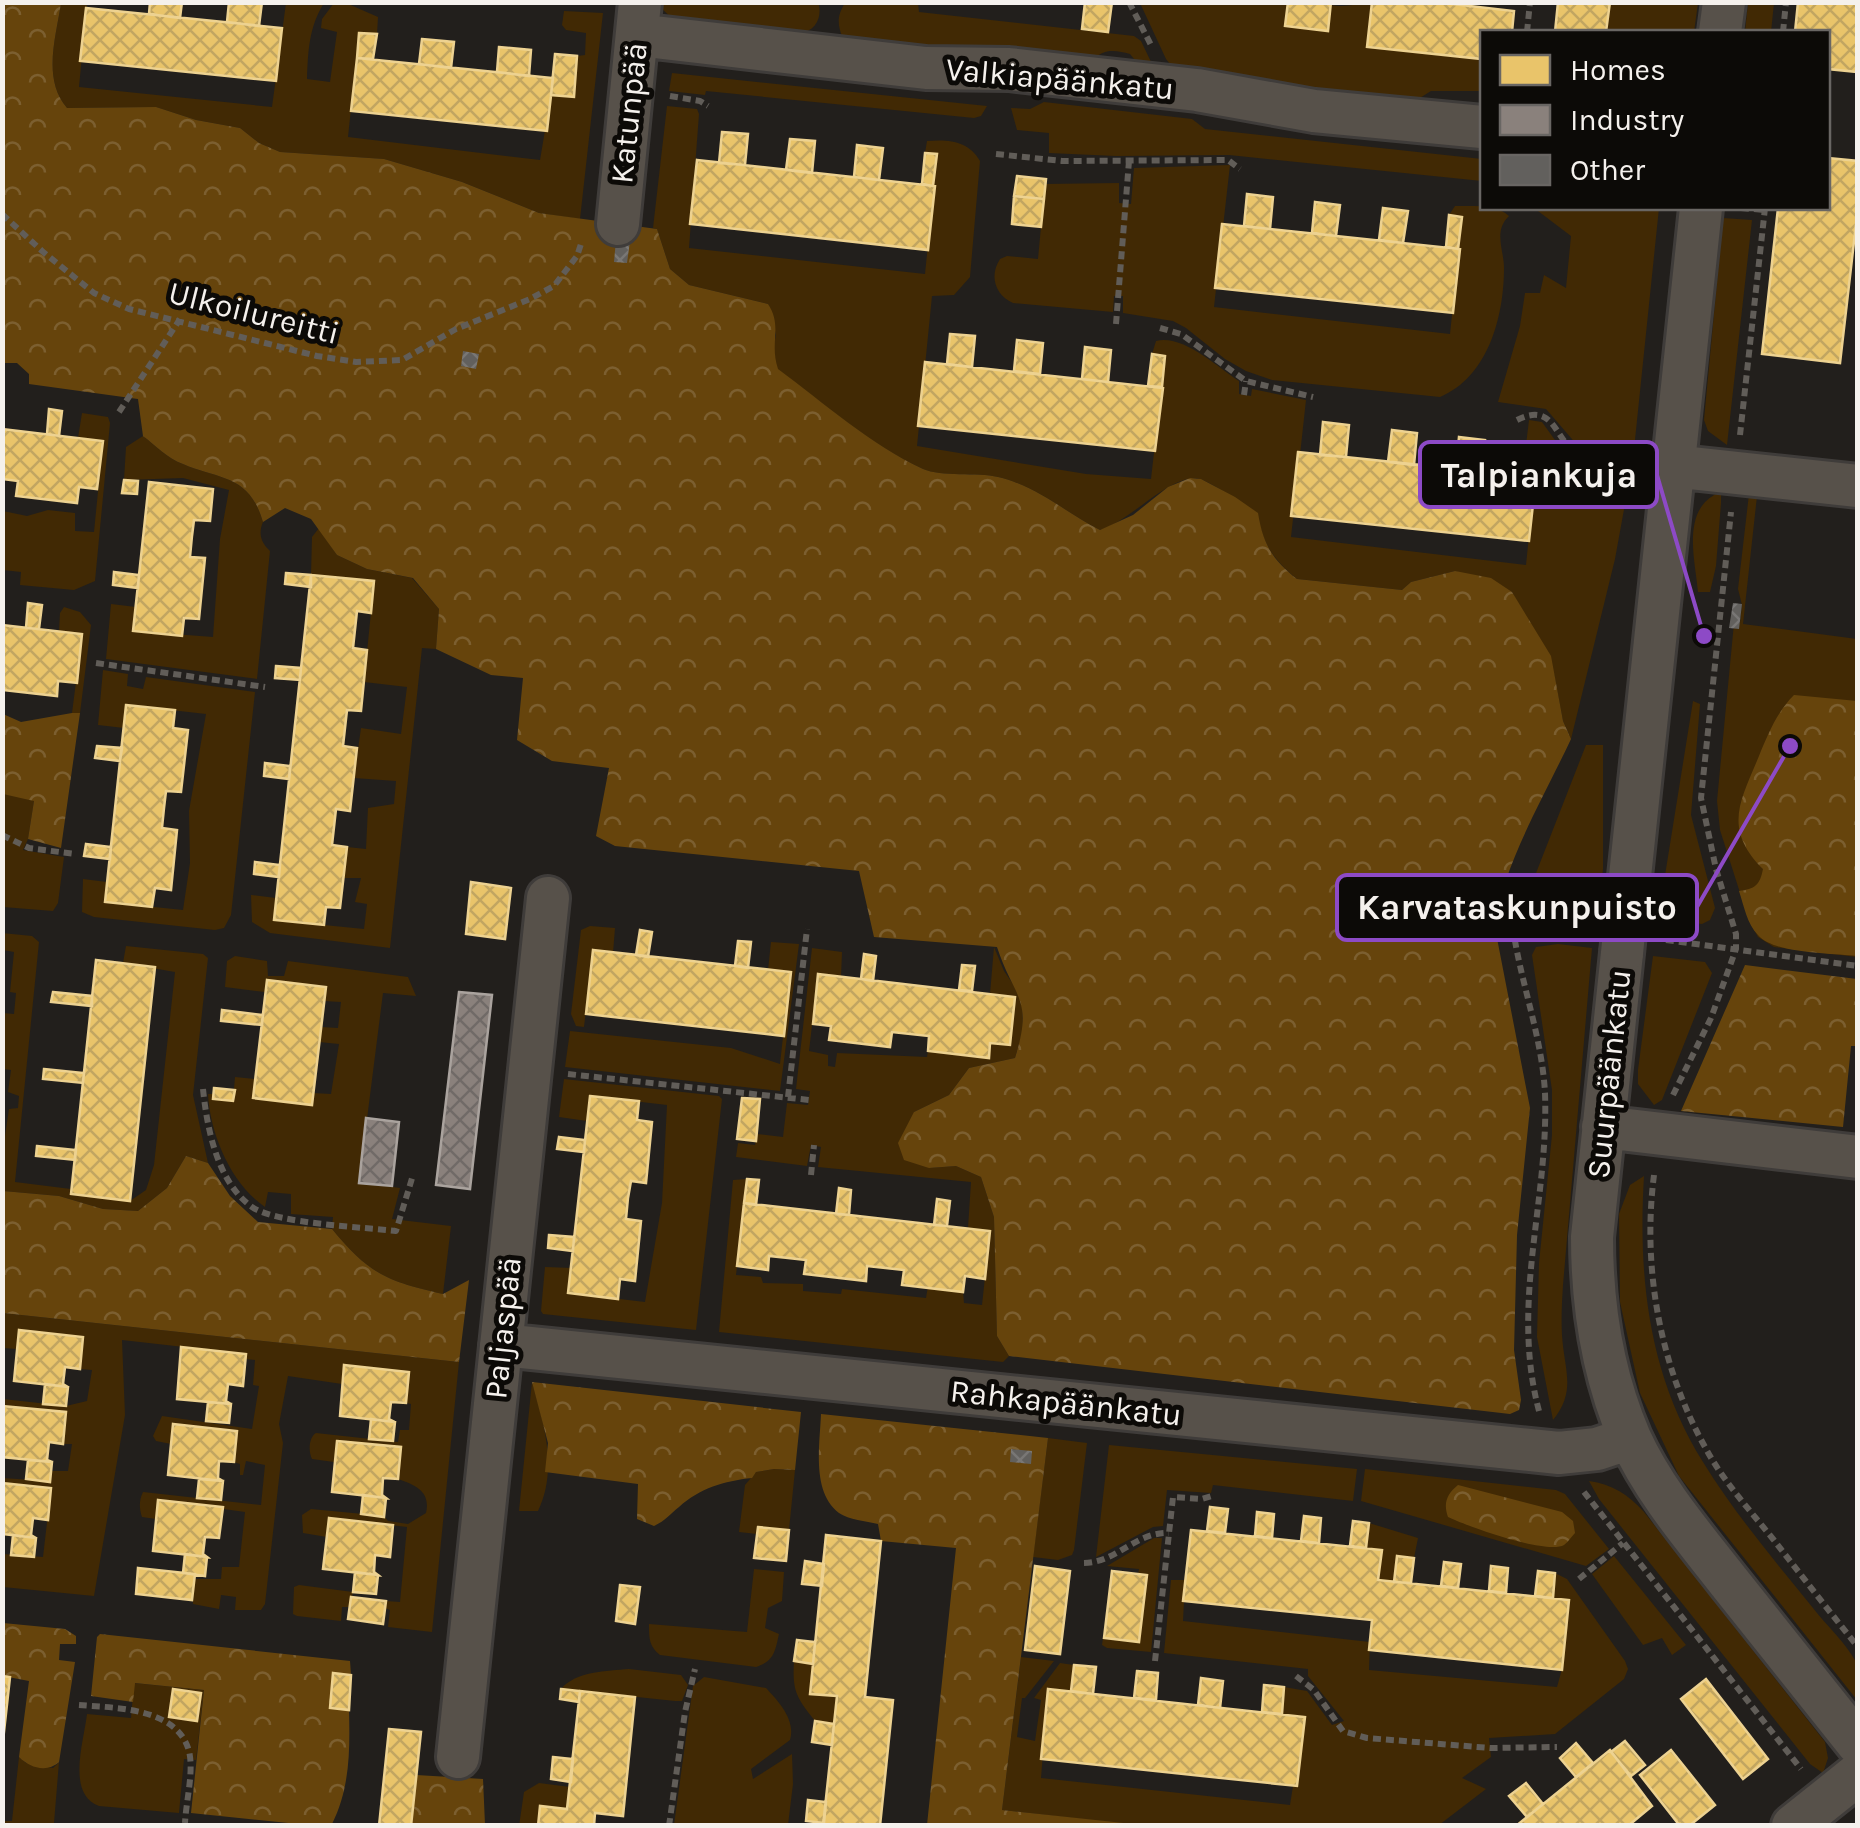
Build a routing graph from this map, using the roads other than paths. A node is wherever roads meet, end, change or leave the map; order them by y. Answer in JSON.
{"nodes":[{"id":1,"x":1724,"y":2,"type":"edge"},
{"id":2,"x":638,"y":18,"type":"edge"},
{"id":3,"x":1720,"y":30,"type":"edge"},
{"id":4,"x":1480,"y":127,"type":"edge"},
{"id":5,"x":1701,"y":210,"type":"edge"},
{"id":6,"x":600,"y":231,"type":"road end"},
{"id":7,"x":1656,"y":466,"type":"junction"},
{"id":8,"x":1858,"y":486,"type":"edge"},
{"id":9,"x":548,"y":898,"type":"dead end"},
{"id":10,"x":1603,"y":1127,"type":"junction"},
{"id":11,"x":1858,"y":1158,"type":"edge"},
{"id":12,"x":501,"y":1345,"type":"junction"},
{"id":13,"x":1630,"y":1438,"type":"junction"},
{"id":14,"x":1858,"y":1744,"type":"edge"},
{"id":15,"x":458,"y":1757,"type":"dead end"},
{"id":16,"x":1858,"y":1774,"type":"edge"},
{"id":17,"x":1794,"y":1826,"type":"edge"}],
"edges":[{"from":1,"to":3,"type":"street"},
{"from":2,"to":4,"type":"street","name":"Valkiapäänkatu"},
{"from":2,"to":6,"type":"street","name":"Katunpää"},
{"from":5,"to":7,"type":"street","name":"Suurpäänkatu"},
{"from":7,"to":8,"type":"street"},
{"from":7,"to":10,"type":"street","name":"Suurpäänkatu"},
{"from":9,"to":12,"type":"street","name":"Paljaspää"},
{"from":10,"to":11,"type":"street"},
{"from":10,"to":13,"type":"street","name":"Suurpäänkatu"},
{"from":12,"to":13,"type":"street","name":"Rahkapäänkatu"},
{"from":12,"to":15,"type":"street","name":"Paljaspää"},
{"from":13,"to":14,"type":"street","name":"Suurpäänkatu"},
{"from":16,"to":17,"type":"street"}]}
